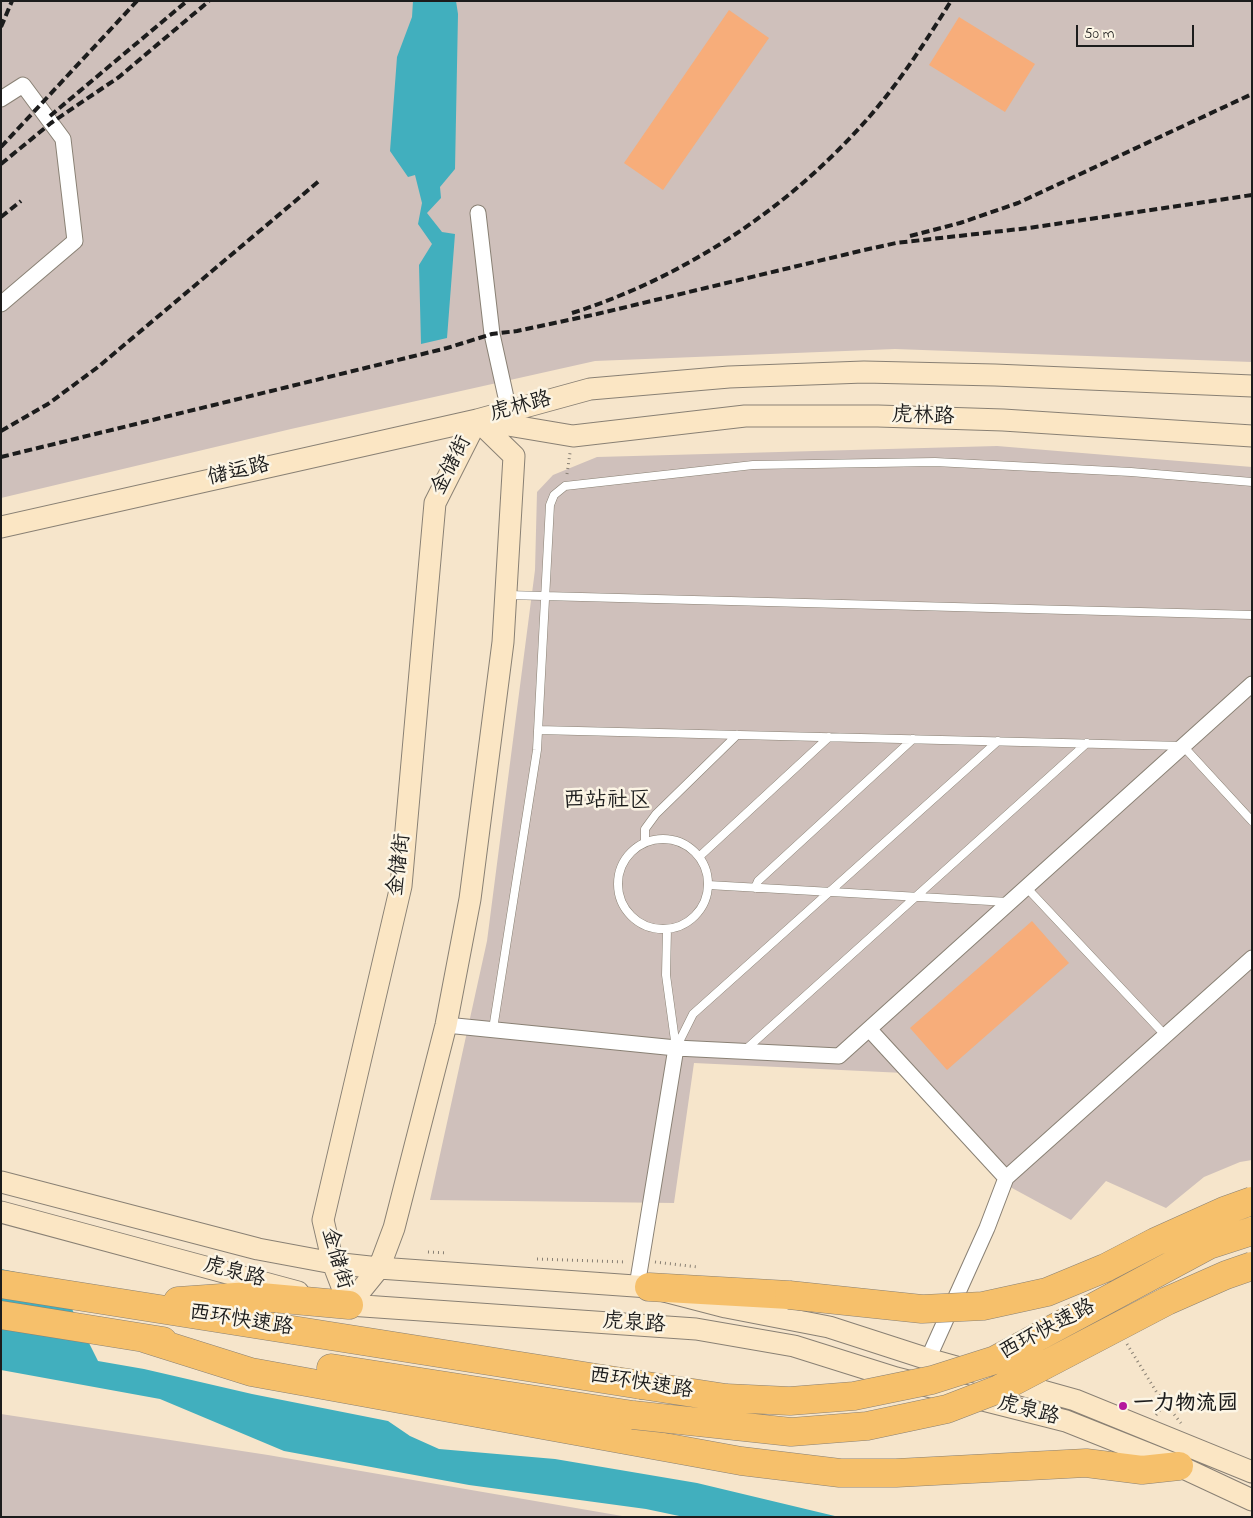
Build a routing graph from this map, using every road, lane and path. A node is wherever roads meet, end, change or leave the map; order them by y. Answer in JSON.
{"nodes":[{"id":1,"x":1,"y":99,"type":"edge"},
{"id":2,"x":478,"y":213,"type":"dead end"},
{"id":3,"x":1,"y":304,"type":"edge"},
{"id":4,"x":1252,"y":386,"type":"edge"},
{"id":5,"x":509,"y":411,"type":"junction"},
{"id":6,"x":477,"y":420,"type":"junction"},
{"id":7,"x":573,"y":436,"type":"junction"},
{"id":8,"x":1252,"y":436,"type":"edge"},
{"id":9,"x":1252,"y":482,"type":"edge"},
{"id":10,"x":565,"y":486,"type":"junction"},
{"id":11,"x":1,"y":527,"type":"edge"},
{"id":12,"x":506,"y":595,"type":"junction"},
{"id":13,"x":546,"y":596,"type":"junction"},
{"id":14,"x":1252,"y":615,"type":"edge"},
{"id":15,"x":1252,"y":684,"type":"edge"},
{"id":16,"x":538,"y":730,"type":"junction"},
{"id":17,"x":738,"y":735,"type":"junction"},
{"id":18,"x":829,"y":737,"type":"junction"},
{"id":19,"x":913,"y":739,"type":"junction"},
{"id":20,"x":998,"y":741,"type":"junction"},
{"id":21,"x":1087,"y":743,"type":"junction"},
{"id":22,"x":1184,"y":746,"type":"junction"},
{"id":23,"x":1252,"y":821,"type":"edge"},
{"id":24,"x":645,"y":842,"type":"junction"},
{"id":25,"x":700,"y":856,"type":"junction"},
{"id":26,"x":708,"y":885,"type":"junction"},
{"id":27,"x":1026,"y":887,"type":"junction"},
{"id":28,"x":755,"y":888,"type":"junction"},
{"id":29,"x":830,"y":892,"type":"junction"},
{"id":30,"x":916,"y":897,"type":"junction"},
{"id":31,"x":1010,"y":902,"type":"junction"},
{"id":32,"x":667,"y":929,"type":"junction"},
{"id":33,"x":1252,"y":958,"type":"edge"},
{"id":34,"x":446,"y":1025,"type":"junction"},
{"id":35,"x":869,"y":1029,"type":"junction"},
{"id":36,"x":493,"y":1030,"type":"junction"},
{"id":37,"x":1165,"y":1035,"type":"junction"},
{"id":38,"x":676,"y":1048,"type":"junction"},
{"id":39,"x":744,"y":1051,"type":"junction"},
{"id":40,"x":1006,"y":1178,"type":"junction"},
{"id":41,"x":1,"y":1182,"type":"edge"},
{"id":42,"x":1252,"y":1201,"type":"edge"},
{"id":43,"x":1,"y":1212,"type":"edge"},
{"id":44,"x":1252,"y":1231,"type":"edge"},
{"id":45,"x":334,"y":1263,"type":"junction"},
{"id":46,"x":1252,"y":1266,"type":"edge"},
{"id":47,"x":379,"y":1268,"type":"junction"},
{"id":48,"x":1,"y":1284,"type":"edge"},
{"id":49,"x":643,"y":1287,"type":"junction"},
{"id":50,"x":129,"y":1304,"type":"junction"},
{"id":51,"x":348,"y":1305,"type":"junction"},
{"id":52,"x":1,"y":1315,"type":"edge"},
{"id":53,"x":146,"y":1339,"type":"junction"},
{"id":54,"x":928,"y":1359,"type":"junction"},
{"id":55,"x":1179,"y":1466,"type":"junction"},
{"id":56,"x":1252,"y":1472,"type":"edge"},
{"id":57,"x":1252,"y":1500,"type":"edge"}],
"edges":[{"from":1,"to":3,"type":"street"},
{"from":2,"to":5,"type":"street"},
{"from":4,"to":5,"type":"street","name":"虎林路"},
{"from":5,"to":6,"type":"street","name":"虎林路"},
{"from":6,"to":7,"type":"street","name":"虎林路"},
{"from":6,"to":11,"type":"street","name":"储运路"},
{"from":6,"to":12,"type":"street","name":"金储街"},
{"from":6,"to":45,"type":"street","name":"金储街"},
{"from":7,"to":8,"type":"street","name":"虎林路"},
{"from":7,"to":10,"type":"path"},
{"from":9,"to":10,"type":"lane"},
{"from":10,"to":13,"type":"lane"},
{"from":12,"to":13,"type":"lane"},
{"from":12,"to":34,"type":"street","name":"金储街"},
{"from":13,"to":14,"type":"lane"},
{"from":13,"to":16,"type":"lane"},
{"from":15,"to":22,"type":"street"},
{"from":16,"to":17,"type":"lane"},
{"from":16,"to":36,"type":"lane"},
{"from":17,"to":18,"type":"lane"},
{"from":17,"to":24,"type":"lane"},
{"from":18,"to":19,"type":"lane"},
{"from":18,"to":25,"type":"lane"},
{"from":19,"to":20,"type":"lane"},
{"from":19,"to":28,"type":"lane"},
{"from":20,"to":21,"type":"lane"},
{"from":20,"to":29,"type":"lane"},
{"from":21,"to":22,"type":"lane"},
{"from":21,"to":30,"type":"lane"},
{"from":22,"to":23,"type":"lane"},
{"from":22,"to":27,"type":"street"},
{"from":24,"to":25,"type":"lane"},
{"from":24,"to":32,"type":"lane"},
{"from":25,"to":26,"type":"lane"},
{"from":26,"to":28,"type":"lane"},
{"from":26,"to":32,"type":"lane"},
{"from":27,"to":31,"type":"street"},
{"from":27,"to":37,"type":"lane"},
{"from":28,"to":29,"type":"lane"},
{"from":29,"to":30,"type":"lane"},
{"from":29,"to":38,"type":"lane"},
{"from":30,"to":31,"type":"lane"},
{"from":30,"to":39,"type":"lane"},
{"from":31,"to":35,"type":"street"},
{"from":32,"to":38,"type":"lane"},
{"from":33,"to":37,"type":"street"},
{"from":34,"to":36,"type":"street"},
{"from":34,"to":47,"type":"street","name":"金储街"},
{"from":35,"to":39,"type":"street"},
{"from":35,"to":40,"type":"street"},
{"from":36,"to":38,"type":"street"},
{"from":37,"to":40,"type":"street"},
{"from":38,"to":39,"type":"street"},
{"from":38,"to":49,"type":"street"},
{"from":40,"to":54,"type":"street"},
{"from":41,"to":45,"type":"street","name":"虎泉路"},
{"from":42,"to":49,"type":"highway","bridge":true},
{"from":43,"to":51,"type":"street","name":"虎泉路"},
{"from":44,"to":50,"type":"highway","name":"西环快速路","bridge":true},
{"from":45,"to":47,"type":"street","name":"虎泉路"},
{"from":45,"to":51,"type":"street","name":"金储街"},
{"from":46,"to":53,"type":"highway","name":"西环快速路","bridge":true},
{"from":47,"to":49,"type":"street","name":"虎泉路"},
{"from":47,"to":51,"type":"street","name":"金储街"},
{"from":48,"to":50,"type":"highway","name":"西环快速路"},
{"from":49,"to":54,"type":"street","name":"虎泉路"},
{"from":50,"to":51,"type":"highway"},
{"from":51,"to":55,"type":"street","name":"虎泉路"},
{"from":52,"to":53,"type":"highway","name":"西环快速路"},
{"from":53,"to":55,"type":"highway"},
{"from":54,"to":56,"type":"street","name":"虎泉路"},
{"from":55,"to":57,"type":"street","name":"虎泉路"}]}
